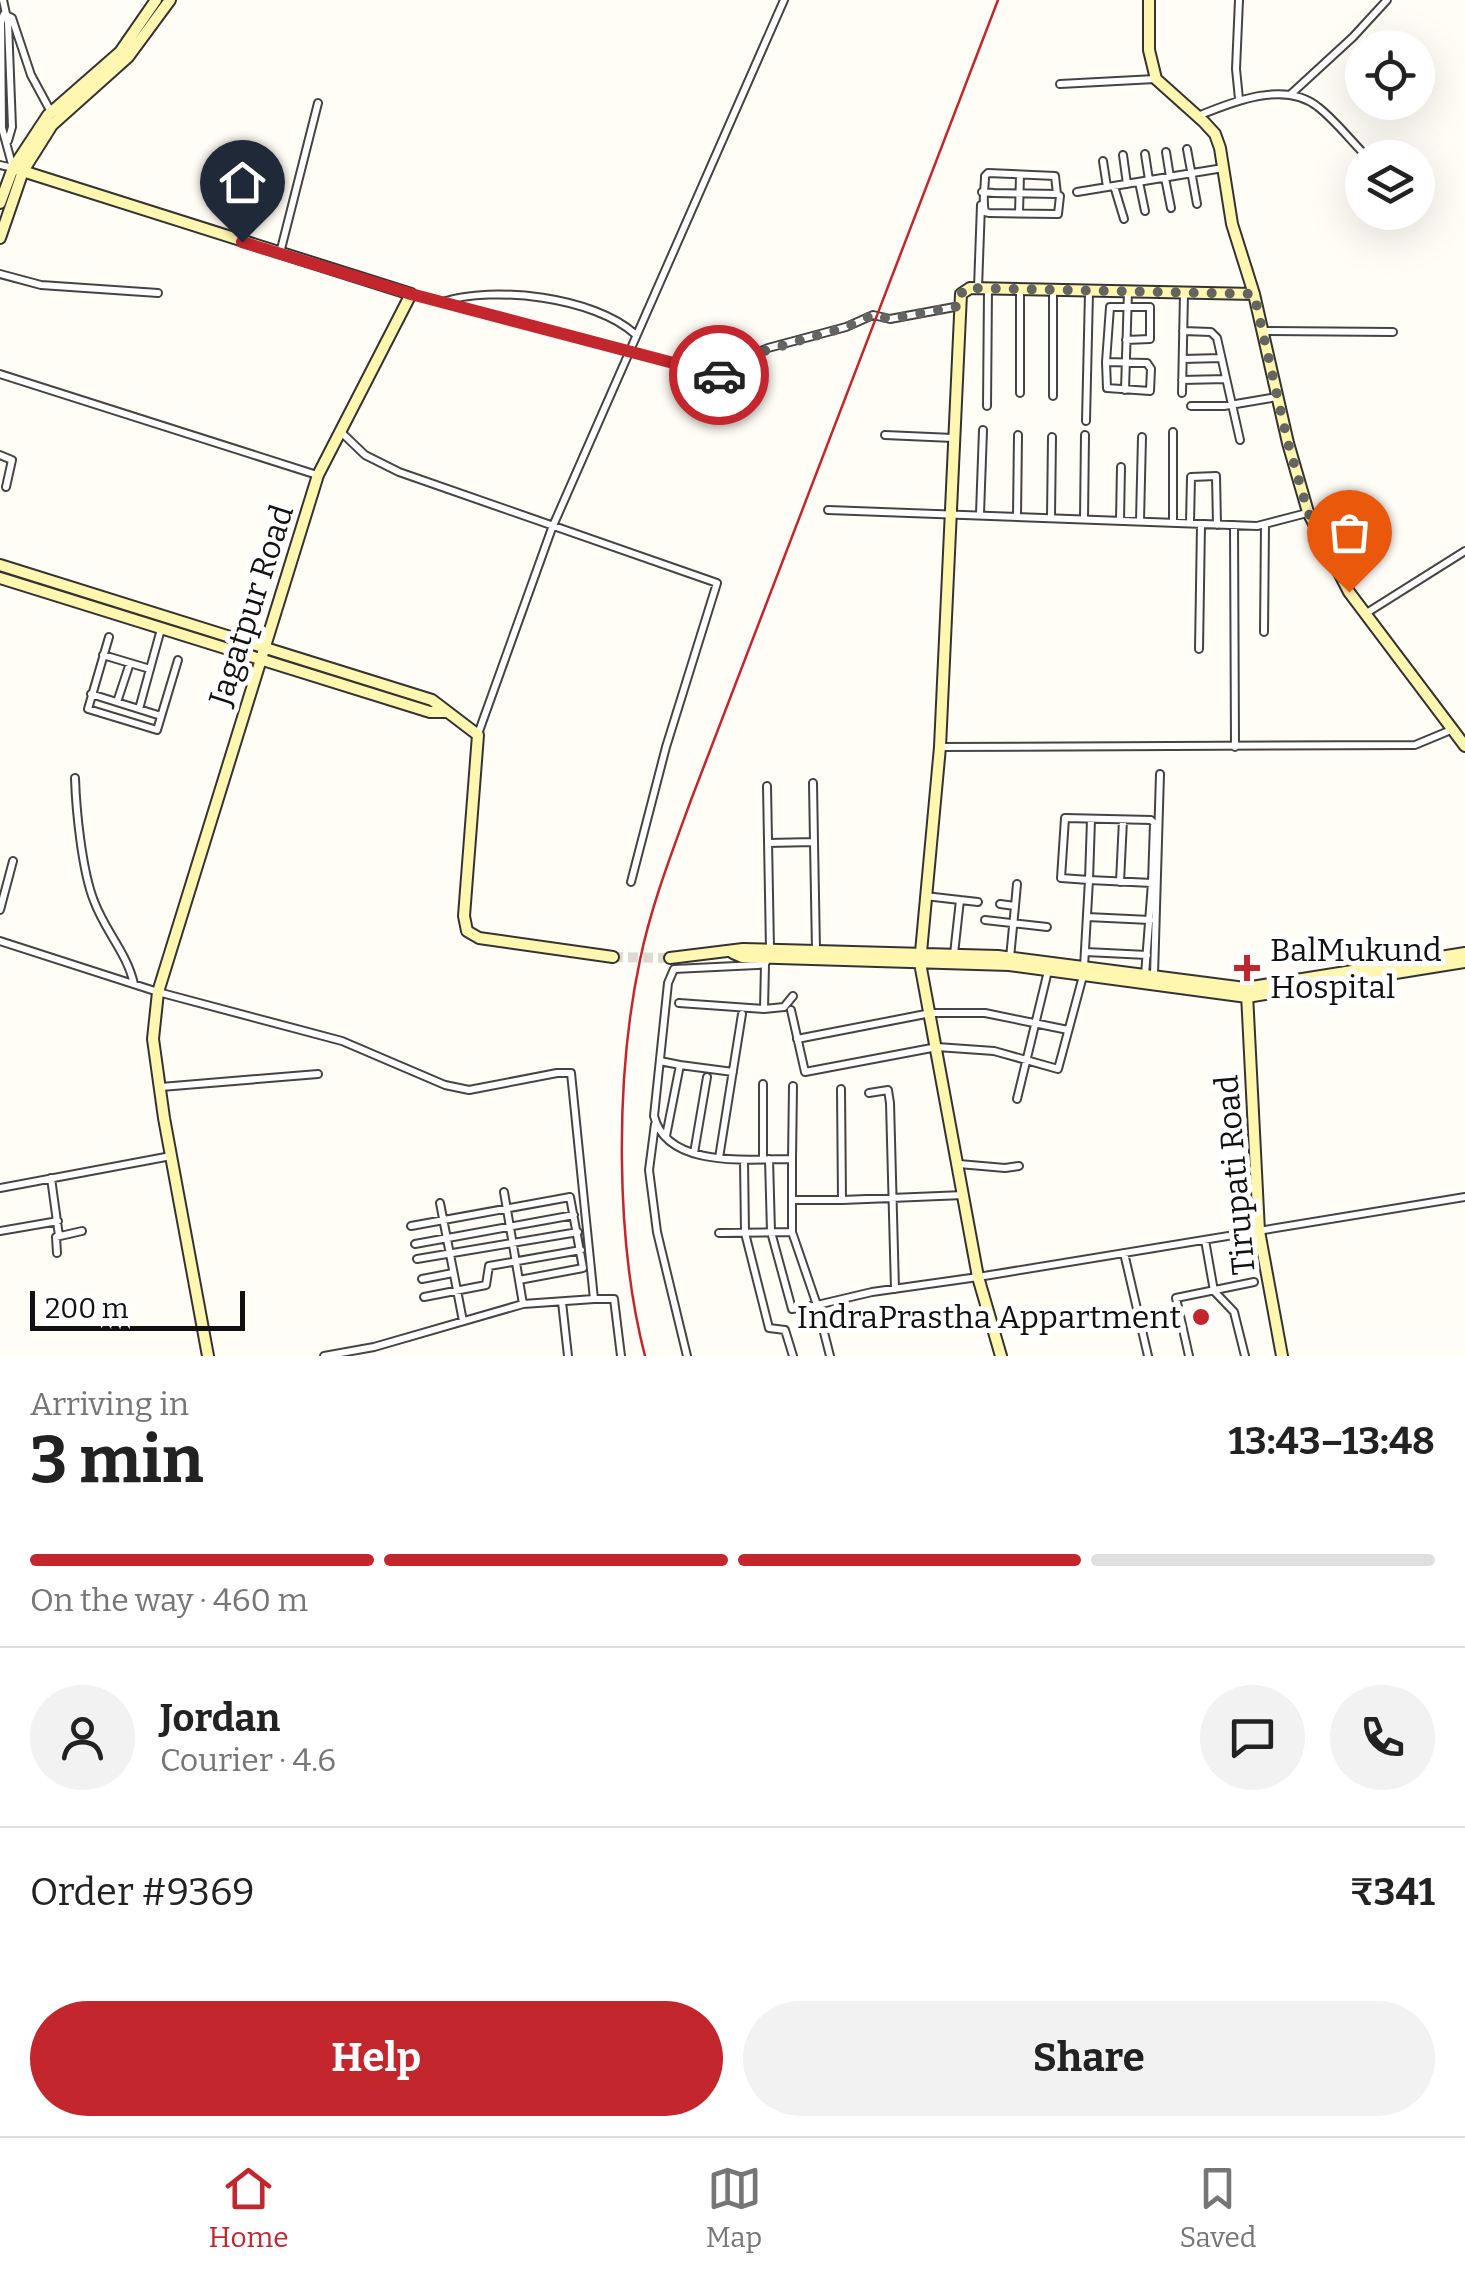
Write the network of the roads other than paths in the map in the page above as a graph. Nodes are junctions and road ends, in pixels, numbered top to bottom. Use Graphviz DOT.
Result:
graph roads {
  1 [pos="3,0"];
  2 [pos="156,0"];
  3 [pos="170,0"];
  4 [pos="784,0"];
  5 [pos="1149,0"];
  6 [pos="1239,0"];
  7 [pos="1387,0"];
  8 [pos="4,14"];
  9 [pos="1156,78"];
  10 [pos="1060,84"];
  11 [pos="1292,94"];
  12 [pos="1239,99"];
  13 [pos="318,103"];
  14 [pos="51,112"];
  15 [pos="1196,116"];
  16 [pos="1351,140"];
  17 [pos="1187,149"];
  18 [pos="1166,152"];
  19 [pos="1123,154"];
  20 [pos="1144,154"];
  21 [pos="1103,161"];
  22 [pos="0,164"];
  23 [pos="1223,168"];
  24 [pos="18,170"];
  25 [pos="982,173"];
  26 [pos="1191,173"];
  27 [pos="1020,176"];
  28 [pos="1168,177"];
  29 [pos="1144,181"];
  30 [pos="1127,184"];
  31 [pos="1111,186"];
  32 [pos="983,192"];
  33 [pos="1077,192"];
  34 [pos="1020,193"];
  35 [pos="1057,194"];
  36 [pos="0,203"];
  37 [pos="1197,204"];
  38 [pos="1170,208"];
  39 [pos="1144,212"];
  40 [pos="1019,213"];
  41 [pos="1124,218"];
  42 [pos="0,238"];
  43 [pos="280,254"];
  44 [pos="0,274"];
  45 [pos="983,289"];
  46 [pos="1020,290"];
  47 [pos="1053,291"];
  48 [pos="1089,292"];
  49 [pos="1128,292"];
  50 [pos="158,293"];
  51 [pos="1184,293"];
  52 [pos="411,294"];
  53 [pos="1254,294"];
  54 [pos="441,302"];
  55 [pos="1128,305"];
  56 [pos="960,306"];
  57 [pos="1183,331"];
  58 [pos="1262,331"];
  59 [pos="1393,332"];
  60 [pos="636,334"];
  61 [pos="1126,340"];
  62 [pos="628,351"];
  63 [pos="1222,358"];
  64 [pos="1183,359"];
  65 [pos="1106,362"];
  66 [pos="1126,362"];
  67 [pos="0,374"];
  68 [pos="1226,379"];
  69 [pos="1182,380"];
  70 [pos="1125,390"];
  71 [pos="1020,393"];
  72 [pos="1182,394"];
  73 [pos="1053,396"];
  74 [pos="1277,397"];
  75 [pos="1232,404"];
  76 [pos="988,406"];
  77 [pos="1192,406"];
  78 [pos="1086,421"];
  79 [pos="982,430"];
  80 [pos="341,432"];
  81 [pos="1173,432"];
  82 [pos="1086,435"];
  83 [pos="885,436"];
  84 [pos="1018,436"];
  85 [pos="1052,436"];
  86 [pos="1142,436"];
  87 [pos="954,438"];
  88 [pos="1240,440"];
  89 [pos="0,455"];
  90 [pos="1122,467"];
  91 [pos="318,475"];
  92 [pos="6,486"];
  93 [pos="828,510"];
  94 [pos="1308,512"];
  95 [pos="952,513"];
  96 [pos="980,514"];
  97 [pos="1017,516"];
  98 [pos="1050,517"];
  99 [pos="1084,519"];
  100 [pos="1120,520"];
  101 [pos="1140,521"];
  102 [pos="1173,523"];
  103 [pos="1190,523"];
  104 [pos="1201,524"];
  105 [pos="1218,524"];
  106 [pos="1265,524"];
  107 [pos="1234,525"];
  108 [pos="552,528"];
  109 [pos="1465,551"];
  110 [pos="0,565"];
  111 [pos="0,578"];
  112 [pos="1364,614"];
  113 [pos="161,630"];
  114 [pos="1264,632"];
  115 [pos="109,637"];
  116 [pos="263,646"];
  117 [pos="1199,649"];
  118 [pos="103,656"];
  119 [pos="178,660"];
  120 [pos="258,660"];
  121 [pos="130,663"];
  122 [pos="150,669"];
  123 [pos="374,682"];
  124 [pos="91,694"];
  125 [pos="370,694"];
  126 [pos="117,702"];
  127 [pos="139,709"];
  128 [pos="446,712"];
  129 [pos="161,716"];
  130 [pos="1450,730"];
  131 [pos="478,735"];
  132 [pos="1465,746"];
  133 [pos="940,747"];
  134 [pos="1235,747"];
  135 [pos="1160,774"];
  136 [pos="75,778"];
  137 [pos="813,783"];
  138 [pos="767,786"];
  139 [pos="1092,819"];
  140 [pos="1123,820"];
  141 [pos="814,842"];
  142 [pos="768,843"];
  143 [pos="13,861"];
  144 [pos="4,875"];
  145 [pos="1089,880"];
  146 [pos="632,882"];
  147 [pos="1120,882"];
  148 [pos="1152,883"];
  149 [pos="1018,884"];
  150 [pos="925,896"];
  151 [pos="960,900"];
  152 [pos="978,902"];
  153 [pos="994,903"];
  154 [pos="1015,906"];
  155 [pos="0,909"];
  156 [pos="1087,917"];
  157 [pos="985,920"];
  158 [pos="1150,920"];
  159 [pos="1014,923"];
  160 [pos="1047,927"];
  161 [pos="0,940"];
  162 [pos="816,950"];
  163 [pos="1086,952"];
  164 [pos="1465,953"];
  165 [pos="954,954"];
  166 [pos="768,956"];
  167 [pos="1147,956"];
  168 [pos="613,957"];
  169 [pos="920,957"];
  170 [pos="670,958"];
  171 [pos="1010,958"];
  172 [pos="1465,962"];
  173 [pos="1048,970"];
  174 [pos="1084,972"];
  175 [pos="1151,979"];
  176 [pos="134,984"];
  177 [pos="158,992"];
  178 [pos="1247,992"];
  179 [pos="793,996"];
  180 [pos="679,1004"];
  181 [pos="764,1009"];
  182 [pos="791,1010"];
  183 [pos="742,1014"];
  184 [pos="931,1014"];
  185 [pos="1035,1022"];
  186 [pos="1068,1030"];
  187 [pos="797,1039"];
  188 [pos="937,1047"];
  189 [pos="1026,1060"];
  190 [pos="660,1061"];
  191 [pos="680,1064"];
  192 [pos="733,1072"];
  193 [pos="318,1074"];
  194 [pos="706,1077"];
  195 [pos="763,1084"];
  196 [pos="793,1086"];
  197 [pos="160,1087"];
  198 [pos="840,1089"];
  199 [pos="868,1094"];
  200 [pos="1016,1099"];
  201 [pos="655,1122"];
  202 [pos="666,1137"];
  203 [pos="694,1152"];
  204 [pos="170,1156"];
  205 [pos="718,1158"];
  206 [pos="792,1158"];
  207 [pos="766,1159"];
  208 [pos="744,1160"];
  209 [pos="959,1164"];
  210 [pos="1019,1166"];
  211 [pos="51,1177"];
  212 [pos="0,1188"];
  213 [pos="504,1192"];
  214 [pos="966,1195"];
  215 [pos="1465,1196"];
  216 [pos="894,1198"];
  217 [pos="792,1200"];
  218 [pos="842,1200"];
  219 [pos="440,1203"];
  220 [pos="507,1209"];
  221 [pos="574,1215"];
  222 [pos="444,1220"];
  223 [pos="58,1221"];
  224 [pos="411,1226"];
  225 [pos="510,1226"];
  226 [pos="0,1231"];
  227 [pos="82,1231"];
  228 [pos="1259,1231"];
  229 [pos="578,1232"];
  230 [pos="772,1232"];
  231 [pos="792,1232"];
  232 [pos="719,1233"];
  233 [pos="745,1233"];
  234 [pos="60,1236"];
  235 [pos="447,1238"];
  236 [pos="1205,1240"];
  237 [pos="512,1243"];
  238 [pos="415,1244"];
  239 [pos="581,1250"];
  240 [pos="57,1253"];
  241 [pos="450,1253"];
  242 [pos="1124,1253"];
  243 [pos="417,1259"];
  244 [pos="516,1262"];
  245 [pos="454,1273"];
  246 [pos="978,1277"];
  247 [pos="422,1279"];
  248 [pos="519,1280"];
  249 [pos="1254,1282"];
  250 [pos="895,1288"];
  251 [pos="457,1290"];
  252 [pos="1214,1291"];
  253 [pos="424,1296"];
  254 [pos="594,1299"];
  255 [pos="562,1302"];
  256 [pos="523,1304"];
  257 [pos="817,1305"];
  258 [pos="463,1321"];
  259 [pos="208,1356"];
  260 [pos="324,1356"];
  261 [pos="568,1356"];
  262 [pos="621,1356"];
  263 [pos="687,1356"];
  264 [pos="793,1356"];
  265 [pos="830,1356"];
  266 [pos="1001,1356"];
  267 [pos="1148,1356"];
  268 [pos="1189,1356"];
  269 [pos="1245,1356"];
  270 [pos="1282,1356"];
  1 -- 8 [label="street"];
  2 -- 14 [label="street"];
  3 -- 24 [label="street"];
  4 -- 60 [label="street"];
  5 -- 9 [label="street"];
  6 -- 12 [label="street"];
  7 -- 11 [label="street"];
  8 -- 14 [label="street"];
  8 -- 24 [label="street"];
  9 -- 10 [label="street"];
  9 -- 15 [label="street"];
  11 -- 12 [label="street"];
  11 -- 16 [label="street"];
  12 -- 15 [label="street"];
  13 -- 43 [label="street"];
  14 -- 24 [label="street"];
  15 -- 23 [label="street"];
  17 -- 26 [label="street"];
  18 -- 28 [label="street"];
  19 -- 30 [label="street"];
  20 -- 29 [label="street"];
  21 -- 31 [label="street"];
  22 -- 24 [label="street"];
  23 -- 26 [label="street"];
  23 -- 53 [label="street"];
  24 -- 36 [label="street"];
  24 -- 42 [label="street"];
  24 -- 43 [label="street"];
  25 -- 32 [label="street"];
  26 -- 28 [label="street"];
  26 -- 37 [label="street"];
  27 -- 32 [label="street"];
  27 -- 34 [label="street"];
  27 -- 35 [label="street"];
  28 -- 29 [label="street"];
  28 -- 38 [label="street"];
  29 -- 30 [label="street"];
  29 -- 39 [label="street"];
  30 -- 31 [label="street"];
  31 -- 33 [label="street"];
  31 -- 41 [label="street"];
  32 -- 34 [label="street"];
  32 -- 40 [label="street"];
  32 -- 45 [label="street"];
  34 -- 35 [label="street"];
  34 -- 40 [label="street"];
  35 -- 40 [label="street"];
  43 -- 52 [label="street"];
  44 -- 50 [label="street"];
  45 -- 46 [label="street"];
  45 -- 56 [label="street"];
  45 -- 76 [label="street"];
  46 -- 47 [label="street"];
  46 -- 71 [label="street"];
  47 -- 48 [label="street"];
  47 -- 73 [label="street"];
  48 -- 49 [label="street"];
  48 -- 78 [label="street"];
  49 -- 51 [label="street"];
  49 -- 55 [label="street"];
  51 -- 53 [label="street"];
  51 -- 57 [label="street"];
  52 -- 54 [label="street"];
  52 -- 80 [label="street, Jagatpur Road"];
  53 -- 58 [label="street"];
  54 -- 60 [label="street"];
  54 -- 62 [label="street"];
  55 -- 61 [label="street"];
  55 -- 61 [label="street"];
  55 -- 65 [label="street"];
  56 -- 62 [label="street"];
  56 -- 87 [label="street"];
  57 -- 63 [label="street"];
  57 -- 64 [label="street"];
  58 -- 59 [label="street"];
  58 -- 74 [label="street"];
  60 -- 62 [label="street"];
  61 -- 66 [label="street"];
  62 -- 108 [label="street"];
  63 -- 64 [label="street"];
  63 -- 68 [label="street"];
  64 -- 69 [label="street"];
  65 -- 66 [label="street"];
  65 -- 70 [label="street"];
  66 -- 70 [label="street"];
  66 -- 70 [label="street"];
  67 -- 91 [label="street"];
  68 -- 69 [label="street"];
  68 -- 75 [label="street"];
  69 -- 72 [label="street"];
  74 -- 75 [label="street"];
  74 -- 94 [label="street"];
  75 -- 77 [label="street"];
  75 -- 88 [label="street"];
  79 -- 96 [label="street"];
  80 -- 91 [label="street, Jagatpur Road"];
  80 -- 108 [label="street"];
  81 -- 102 [label="street"];
  82 -- 99 [label="street"];
  83 -- 87 [label="street"];
  84 -- 97 [label="street"];
  85 -- 98 [label="street"];
  86 -- 101 [label="street"];
  87 -- 95 [label="street"];
  89 -- 92 [label="street"];
  90 -- 100 [label="street"];
  91 -- 116 [label="street, Jagatpur Road"];
  93 -- 95 [label="street"];
  94 -- 106 [label="street"];
  94 -- 112 [label="street"];
  95 -- 96 [label="street"];
  95 -- 133 [label="street"];
  96 -- 97 [label="street"];
  97 -- 98 [label="street"];
  98 -- 99 [label="street"];
  99 -- 100 [label="street"];
  100 -- 101 [label="street"];
  101 -- 102 [label="street"];
  102 -- 103 [label="street"];
  103 -- 104 [label="street"];
  103 -- 105 [label="street"];
  104 -- 105 [label="street"];
  104 -- 117 [label="street"];
  105 -- 107 [label="street"];
  106 -- 107 [label="street"];
  106 -- 114 [label="street"];
  107 -- 134 [label="street"];
  108 -- 131 [label="street"];
  108 -- 146 [label="street"];
  109 -- 112 [label="street"];
  110 -- 116 [label="street"];
  111 -- 113 [label="street"];
  112 -- 130 [label="street"];
  113 -- 120 [label="street"];
  113 -- 122 [label="street"];
  115 -- 118 [label="street"];
  116 -- 120 [label="street, Jagatpur Road"];
  116 -- 123 [label="street"];
  118 -- 121 [label="street"];
  118 -- 124 [label="street"];
  119 -- 129 [label="street"];
  120 -- 125 [label="street"];
  120 -- 177 [label="street, Jagatpur Road"];
  121 -- 122 [label="street"];
  121 -- 126 [label="street"];
  122 -- 127 [label="street"];
  123 -- 125 [label="street"];
  123 -- 128 [label="street"];
  124 -- 126 [label="street"];
  124 -- 129 [label="street"];
  125 -- 128 [label="street"];
  126 -- 127 [label="street"];
  127 -- 129 [label="street"];
  128 -- 131 [label="street"];
  130 -- 132 [label="street"];
  130 -- 134 [label="street"];
  131 -- 168 [label="street"];
  133 -- 134 [label="street"];
  133 -- 150 [label="street"];
  135 -- 175 [label="street"];
  136 -- 176 [label="street"];
  137 -- 141 [label="street"];
  138 -- 142 [label="street"];
  139 -- 140 [label="street"];
  139 -- 145 [label="street"];
  139 -- 145 [label="street"];
  140 -- 147 [label="street"];
  140 -- 148 [label="street"];
  141 -- 142 [label="street"];
  141 -- 162 [label="street"];
  142 -- 166 [label="street"];
  143 -- 144 [label="street"];
  144 -- 155 [label="street"];
  145 -- 147 [label="street"];
  145 -- 156 [label="street"];
  147 -- 148 [label="street"];
  148 -- 158 [label="street"];
  149 -- 154 [label="street"];
  150 -- 151 [label="street"];
  150 -- 169 [label="street"];
  151 -- 152 [label="street"];
  151 -- 165 [label="street"];
  153 -- 154 [label="street"];
  154 -- 159 [label="street"];
  156 -- 158 [label="street"];
  156 -- 163 [label="street"];
  157 -- 159 [label="street"];
  158 -- 167 [label="street"];
  159 -- 160 [label="street"];
  159 -- 171 [label="street"];
  161 -- 176 [label="street"];
  162 -- 166 [label="street"];
  162 -- 169 [label="street"];
  163 -- 167 [label="street"];
  163 -- 174 [label="street"];
  164 -- 178 [label="street"];
  165 -- 169 [label="street"];
  165 -- 171 [label="street"];
  166 -- 169 [label="street"];
  166 -- 170 [label="street"];
  166 -- 181 [label="street"];
  166 -- 190 [label="street"];
  167 -- 175 [label="street"];
  169 -- 173 [label="street"];
  169 -- 184 [label="street"];
  171 -- 174 [label="street"];
  172 -- 178 [label="street"];
  173 -- 174 [label="street"];
  173 -- 185 [label="street"];
  174 -- 175 [label="street"];
  174 -- 186 [label="street"];
  175 -- 178 [label="street"];
  176 -- 177 [label="street"];
  177 -- 197 [label="street, Jagatpur Road"];
  177 -- 254 [label="street"];
  178 -- 228 [label="street, Tirupati Road"];
  179 -- 181 [label="street"];
  180 -- 181 [label="street"];
  182 -- 187 [label="street"];
  183 -- 192 [label="street"];
  184 -- 185 [label="street"];
  184 -- 187 [label="street"];
  184 -- 188 [label="street"];
  185 -- 186 [label="street"];
  185 -- 189 [label="street"];
  186 -- 189 [label="street"];
  187 -- 188 [label="street"];
  188 -- 189 [label="street"];
  188 -- 209 [label="street"];
  189 -- 200 [label="street"];
  190 -- 191 [label="street"];
  190 -- 201 [label="street"];
  191 -- 192 [label="street"];
  191 -- 202 [label="street"];
  192 -- 205 [label="street"];
  193 -- 197 [label="street"];
  194 -- 203 [label="street"];
  195 -- 207 [label="street"];
  196 -- 206 [label="street"];
  197 -- 204 [label="street, Jagatpur Road"];
  198 -- 218 [label="street"];
  199 -- 216 [label="street"];
  201 -- 202 [label="street"];
  201 -- 263 [label="street"];
  202 -- 203 [label="street"];
  203 -- 205 [label="street"];
  204 -- 211 [label="street"];
  204 -- 259 [label="street, Jagatpur Road"];
  205 -- 208 [label="street"];
  206 -- 207 [label="street"];
  206 -- 217 [label="street"];
  207 -- 208 [label="street"];
  207 -- 230 [label="street"];
  208 -- 233 [label="street"];
  209 -- 210 [label="street"];
  209 -- 214 [label="street"];
  211 -- 212 [label="street"];
  211 -- 223 [label="street"];
  213 -- 220 [label="street"];
  214 -- 216 [label="street"];
  214 -- 246 [label="street"];
  215 -- 228 [label="street"];
  216 -- 218 [label="street"];
  216 -- 250 [label="street"];
  217 -- 218 [label="street"];
  217 -- 231 [label="street"];
  219 -- 222 [label="street"];
  220 -- 221 [label="street"];
  220 -- 222 [label="street"];
  220 -- 225 [label="street"];
  221 -- 225 [label="street"];
  221 -- 229 [label="street"];
  222 -- 224 [label="street"];
  222 -- 235 [label="street"];
  223 -- 226 [label="street"];
  223 -- 234 [label="street"];
  225 -- 235 [label="street"];
  225 -- 237 [label="street"];
  227 -- 234 [label="street"];
  228 -- 236 [label="street"];
  228 -- 270 [label="street, Tirupati Road"];
  229 -- 237 [label="street"];
  229 -- 239 [label="street"];
  230 -- 231 [label="street"];
  230 -- 233 [label="street"];
  230 -- 257 [label="street"];
  231 -- 257 [label="street"];
  232 -- 233 [label="street"];
  233 -- 264 [label="street"];
  234 -- 240 [label="street"];
  235 -- 238 [label="street"];
  235 -- 241 [label="street"];
  236 -- 242 [label="street"];
  236 -- 252 [label="street"];
  237 -- 241 [label="street"];
  237 -- 244 [label="street"];
  239 -- 244 [label="street"];
  239 -- 248 [label="street"];
  241 -- 243 [label="street"];
  241 -- 245 [label="street"];
  242 -- 246 [label="street"];
  242 -- 267 [label="street"];
  244 -- 248 [label="street"];
  244 -- 251 [label="street"];
  245 -- 247 [label="street"];
  245 -- 251 [label="street"];
  246 -- 250 [label="street"];
  246 -- 266 [label="street"];
  248 -- 256 [label="street"];
  249 -- 252 [label="street"];
  250 -- 257 [label="street"];
  251 -- 253 [label="street"];
  251 -- 258 [label="street"];
  252 -- 268 [label="street"];
  252 -- 269 [label="street"];
  254 -- 255 [label="street"];
  254 -- 262 [label="street"];
  255 -- 256 [label="street"];
  255 -- 261 [label="street"];
  256 -- 258 [label="street"];
  257 -- 265 [label="street"];
  258 -- 260 [label="street"];
}
